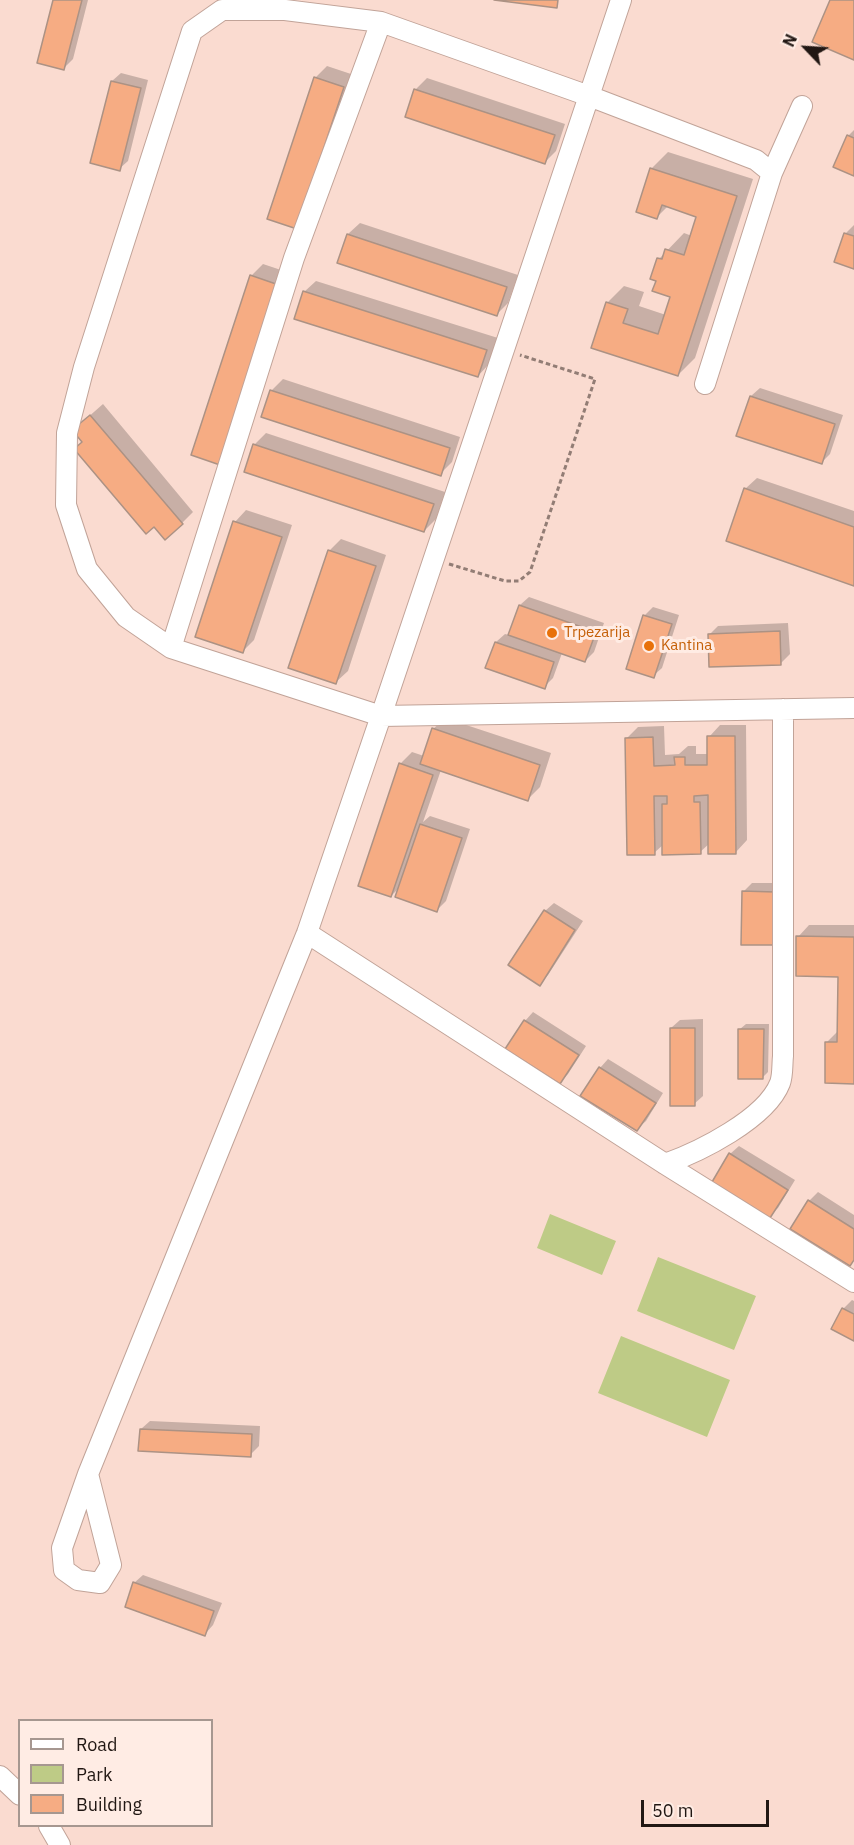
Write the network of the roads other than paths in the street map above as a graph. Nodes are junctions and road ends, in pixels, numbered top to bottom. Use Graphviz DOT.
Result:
graph roads {
  1 [pos="621,0"];
  2 [pos="381,22"];
  3 [pos="589,96"];
  4 [pos="802,106"];
  5 [pos="772,173"];
  6 [pos="705,384"];
  7 [pos="171,648"];
  8 [pos="854,708"];
  9 [pos="783,709"];
  10 [pos="381,716"];
  11 [pos="307,933"];
  12 [pos="665,1164"];
  13 [pos="854,1282"];
  14 [pos="88,1474"];
  15 [pos="0,1776"];
  16 [pos="18,1793"];
  17 [pos="50,1827"];
  18 [pos="60,1845"];
  1 -- 3 [label="street"];
  2 -- 3 [label="street"];
  2 -- 7 [label="street"];
  2 -- 7 [label="street"];
  3 -- 5 [label="street"];
  3 -- 10 [label="street"];
  4 -- 5 [label="street"];
  5 -- 6 [label="street"];
  7 -- 10 [label="street"];
  8 -- 9 [label="street"];
  9 -- 10 [label="street"];
  9 -- 12 [label="street"];
  10 -- 11 [label="street"];
  11 -- 12 [label="street"];
  11 -- 14 [label="street"];
  12 -- 13 [label="street"];
  14 -- 14 [label="street"];
  15 -- 16 [label="street"];
  17 -- 18 [label="street"];
}
